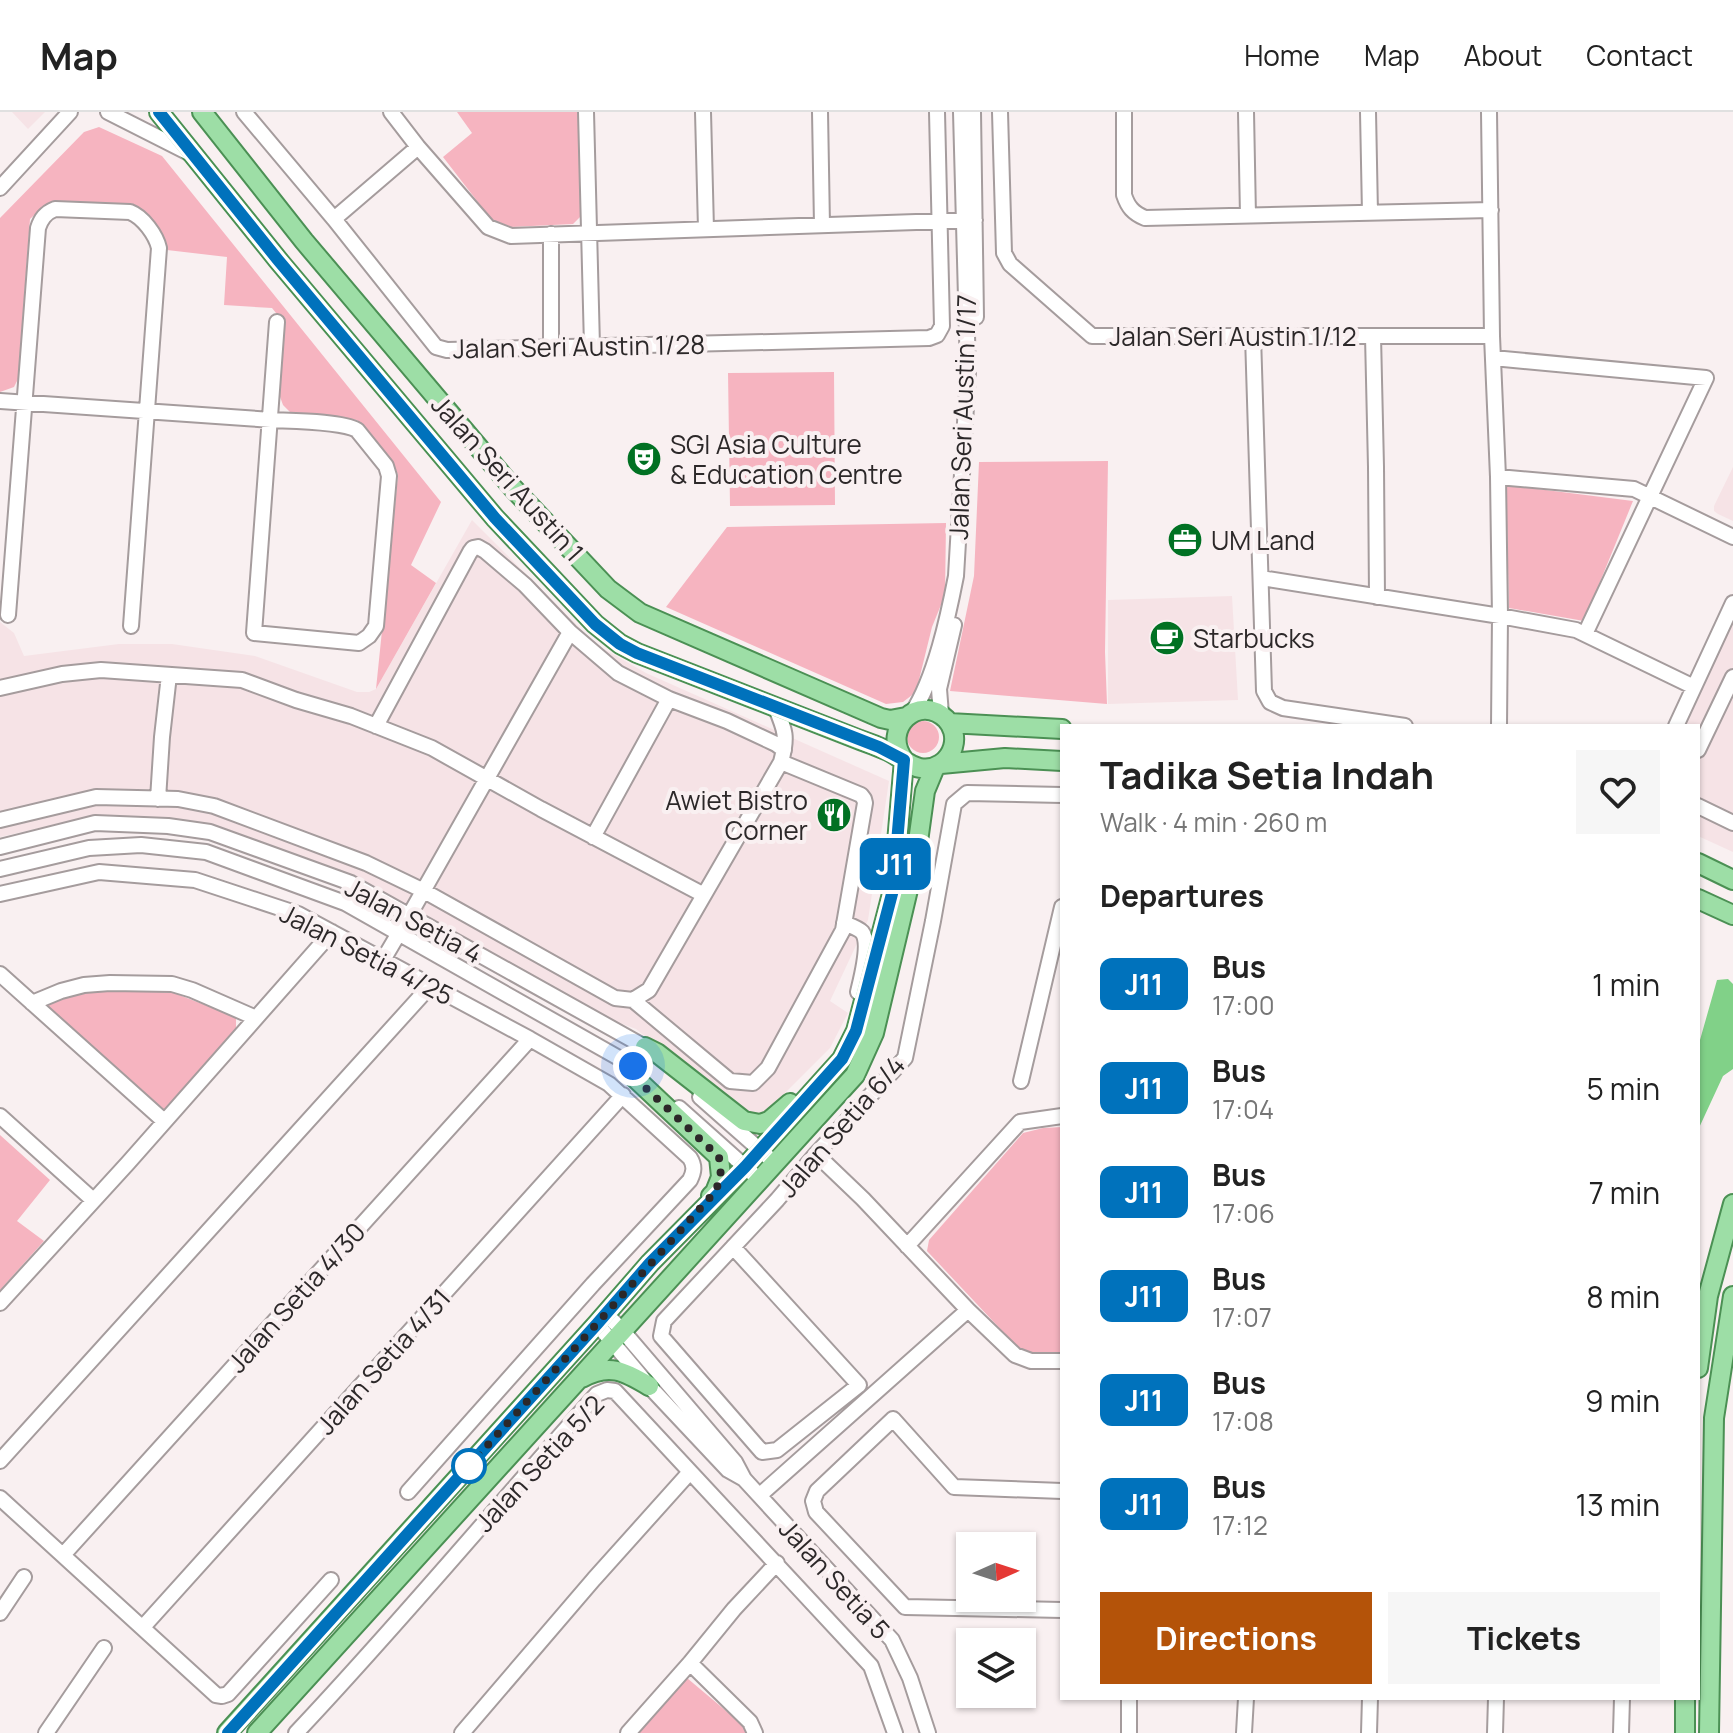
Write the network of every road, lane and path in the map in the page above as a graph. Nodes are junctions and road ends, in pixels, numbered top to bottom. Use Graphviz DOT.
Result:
graph roads {
  1 [pos="70,112"];
  2 [pos="108,112"];
  3 [pos="159,112"];
  4 [pos="202,112"];
  5 [pos="244,112"];
  6 [pos="391,112"];
  7 [pos="586,112"];
  8 [pos="703,112"];
  9 [pos="820,112"];
  10 [pos="937,112"];
  11 [pos="961,112"];
  12 [pos="973,112"];
  13 [pos="1000,112"];
  14 [pos="1124,112"];
  15 [pos="1246,112"];
  16 [pos="1368,112"];
  17 [pos="1489,112"];
  18 [pos="418,147"];
  19 [pos="193,155"];
  20 [pos="0,188"];
  21 [pos="1491,210"];
  22 [pos="1370,213"];
  23 [pos="1248,216"];
  24 [pos="334,219"];
  25 [pos="969,220"];
  26 [pos="940,221"];
  27 [pos="822,225"];
  28 [pos="706,229"];
  29 [pos="590,233"];
  30 [pos="551,234"];
  31 [pos="277,322"];
  32 [pos="1253,336"];
  33 [pos="1373,336"];
  34 [pos="1492,336"];
  35 [pos="551,346"];
  36 [pos="592,346"];
  37 [pos="1493,358"];
  38 [pos="0,401"];
  39 [pos="23,402"];
  40 [pos="147,411"];
  41 [pos="270,420"];
  42 [pos="1498,477"];
  43 [pos="1649,497"];
  44 [pos="1733,537"];
  45 [pos="1261,578"];
  46 [pos="1377,597"];
  47 [pos="1733,603"];
  48 [pos="8,615"];
  49 [pos="1500,616"];
  50 [pos="131,626"];
  51 [pos="570,632"];
  52 [pos="1585,634"];
  53 [pos="169,675"];
  54 [pos="1733,677"];
  55 [pos="1694,687"];
  56 [pos="0,688"];
  57 [pos="669,699"];
  58 [pos="775,706"];
  59 [pos="909,715"];
  60 [pos="945,719"];
  61 [pos="1391,724"];
  62 [pos="1499,724"];
  63 [pos="1677,724"];
  64 [pos="376,726"];
  65 [pos="1060,729"];
  66 [pos="1700,746"];
  67 [pos="784,750"];
  68 [pos="904,760"];
  69 [pos="1060,761"];
  70 [pos="938,766"];
  71 [pos="487,779"];
  72 [pos="1060,795"];
  73 [pos="158,799"];
  74 [pos="1700,807"];
  75 [pos="0,820"];
  76 [pos="1733,823"];
  77 [pos="593,837"];
  78 [pos="0,847"];
  79 [pos="1700,864"];
  80 [pos="0,869"];
  81 [pos="1733,880"];
  82 [pos="424,891"];
  83 [pos="0,894"];
  84 [pos="704,895"];
  85 [pos="1700,900"];
  86 [pos="1060,915"];
  87 [pos="1733,915"];
  88 [pos="409,916"];
  89 [pos="844,923"];
  90 [pos="332,932"];
  91 [pos="399,934"];
  92 [pos="383,960"];
  93 [pos="0,974"];
  94 [pos="431,985"];
  95 [pos="633,1000"];
  96 [pos="32,1003"];
  97 [pos="860,1016"];
  98 [pos="256,1018"];
  99 [pos="530,1039"];
  100 [pos="645,1047"];
  101 [pos="842,1059"];
  102 [pos="633,1066"];
  103 [pos="1021,1081"];
  104 [pos="623,1095"];
  105 [pos="0,1116"];
  106 [pos="1060,1116"];
  107 [pos="164,1121"];
  108 [pos="816,1154"];
  109 [pos="767,1157"];
  110 [pos="752,1173"];
  111 [pos="93,1200"];
  112 [pos="1733,1204"];
  113 [pos="907,1246"];
  114 [pos="733,1247"];
  115 [pos="650,1263"];
  116 [pos="1733,1296"];
  117 [pos="0,1303"];
  118 [pos="968,1310"];
  119 [pos="602,1319"];
  120 [pos="618,1336"];
  121 [pos="1700,1354"];
  122 [pos="1060,1361"];
  123 [pos="577,1381"];
  124 [pos="649,1386"];
  125 [pos="0,1461"];
  126 [pos="690,1472"];
  127 [pos="744,1479"];
  128 [pos="1060,1491"];
  129 [pos="408,1492"];
  130 [pos="760,1495"];
  131 [pos="0,1498"];
  132 [pos="63,1555"];
  133 [pos="777,1563"];
  134 [pos="24,1577"];
  135 [pos="331,1580"];
  136 [pos="1060,1610"];
  137 [pos="0,1613"];
  138 [pos="143,1627"];
  139 [pos="104,1648"];
  140 [pos="690,1663"];
  141 [pos="1129,1700"];
  142 [pos="1246,1700"];
  143 [pos="1370,1700"];
  144 [pos="1496,1700"];
  145 [pos="1622,1700"];
  146 [pos="1685,1700"];
  147 [pos="46,1733"];
  148 [pos="227,1733"];
  149 [pos="257,1733"];
  150 [pos="296,1733"];
  151 [pos="462,1733"];
  152 [pos="628,1733"];
  153 [pos="755,1733"];
  154 [pos="895,1733"];
  155 [pos="928,1733"];
  156 [pos="1129,1733"];
  157 [pos="1244,1733"];
  158 [pos="1369,1733"];
  159 [pos="1495,1733"];
  160 [pos="1621,1733"];
  161 [pos="1685,1733"];
  162 [pos="1709,1733"];
  1 -- 20 [label="street"];
  2 -- 19 [label="street"];
  3 -- 19 [label="main road, Jalan Seri Austin 1"];
  4 -- 59 [label="main road, Jalan Seri Austin 1"];
  5 -- 24 [label="street, Jalan Seri Austin 1/28"];
  6 -- 18 [label="street"];
  7 -- 29 [label="street"];
  8 -- 28 [label="street"];
  9 -- 27 [label="street"];
  10 -- 26 [label="street"];
  11 -- 25 [label="street, Jalan Seri Austin 1/17"];
  12 -- 25 [label="street, Jalan Seri Austin 1/17"];
  13 -- 32 [label="street, Jalan Seri Austin 1/12"];
  14 -- 23 [label="street"];
  15 -- 23 [label="street"];
  16 -- 22 [label="street"];
  17 -- 21 [label="street"];
  18 -- 24 [label="street"];
  18 -- 30 [label="street"];
  19 -- 58 [label="main road, Jalan Seri Austin 1"];
  21 -- 22 [label="street"];
  21 -- 34 [label="street"];
  22 -- 23 [label="street"];
  24 -- 35 [label="street, Jalan Seri Austin 1/28"];
  25 -- 26 [label="street"];
  25 -- 59 [label="street, Jalan Seri Austin 1/17"];
  25 -- 60 [label="street, Jalan Seri Austin 1/17"];
  26 -- 27 [label="street"];
  26 -- 36 [label="street, Jalan Seri Austin 1/28"];
  27 -- 28 [label="street"];
  28 -- 29 [label="street"];
  29 -- 30 [label="street"];
  29 -- 36 [label="street"];
  30 -- 35 [label="street"];
  31 -- 41 [label="street"];
  32 -- 33 [label="street, Jalan Seri Austin 1/12"];
  32 -- 45 [label="street"];
  33 -- 34 [label="street, Jalan Seri Austin 1/12"];
  33 -- 46 [label="street"];
  34 -- 37 [label="street"];
  35 -- 36 [label="street, Jalan Seri Austin 1/28"];
  37 -- 42 [label="street"];
  37 -- 43 [label="street"];
  38 -- 39 [label="street"];
  39 -- 40 [label="street"];
  39 -- 40 [label="street"];
  39 -- 48 [label="street"];
  40 -- 41 [label="street"];
  40 -- 50 [label="street"];
  41 -- 41 [label="street"];
  42 -- 43 [label="street"];
  42 -- 49 [label="street"];
  43 -- 44 [label="street"];
  43 -- 52 [label="street"];
  45 -- 46 [label="street"];
  45 -- 61 [label="street"];
  46 -- 49 [label="street"];
  47 -- 55 [label="street"];
  49 -- 52 [label="street"];
  49 -- 62 [label="street"];
  51 -- 57 [label="street"];
  51 -- 64 [label="street"];
  51 -- 71 [label="street"];
  52 -- 55 [label="street"];
  53 -- 56 [label="street"];
  53 -- 64 [label="street"];
  53 -- 73 [label="street"];
  54 -- 66 [label="street"];
  55 -- 63 [label="street"];
  57 -- 67 [label="street"];
  57 -- 77 [label="street"];
  58 -- 67 [label="street"];
  58 -- 68 [label="main road, Jalan Seri Austin 1"];
  59 -- 60 [label="main road"];
  59 -- 68 [label="main road"];
  60 -- 65 [label="main road"];
  60 -- 70 [label="main road"];
  64 -- 71 [label="street"];
  67 -- 84 [label="street"];
  67 -- 89 [label="street"];
  68 -- 70 [label="main road"];
  68 -- 97 [label="main road"];
  69 -- 70 [label="main road"];
  70 -- 109 [label="main road"];
  71 -- 77 [label="street"];
  71 -- 82 [label="street"];
  72 -- 108 [label="street, Jalan Setia 6/4"];
  73 -- 75 [label="street"];
  73 -- 82 [label="street"];
  74 -- 76 [label="street"];
  77 -- 84 [label="street"];
  78 -- 88 [label="street, Jalan Setia 4"];
  79 -- 81 [label="main road"];
  80 -- 91 [label="street, Jalan Setia 4"];
  82 -- 88 [label="street"];
  82 -- 95 [label="street"];
  83 -- 90 [label="street, Jalan Setia 4/25"];
  84 -- 95 [label="street"];
  85 -- 87 [label="main road"];
  86 -- 103 [label="street"];
  88 -- 91 [label="street"];
  88 -- 100 [label="street, Jalan Setia 4"];
  89 -- 95 [label="street"];
  89 -- 97 [label="street"];
  90 -- 92 [label="street, Jalan Setia 4/25"];
  90 -- 98 [label="street"];
  91 -- 92 [label="street"];
  91 -- 102 [label="street, Jalan Setia 4"];
  92 -- 94 [label="street, Jalan Setia 4/25"];
  93 -- 96 [label="street"];
  94 -- 99 [label="street, Jalan Setia 4/25"];
  94 -- 125 [label="street"];
  96 -- 98 [label="street"];
  96 -- 107 [label="street"];
  97 -- 101 [label="main road"];
  98 -- 107 [label="street"];
  99 -- 104 [label="street, Jalan Setia 4/25"];
  99 -- 132 [label="street, Jalan Setia 4/30"];
  100 -- 101 [label="main road"];
  100 -- 109 [label="street, Jalan Setia 4"];
  101 -- 109 [label="main road"];
  102 -- 110 [label="street, Jalan Setia 4"];
  102 -- 115 [label="main road"];
  104 -- 129 [label="street, Jalan Setia 4/25"];
  104 -- 138 [label="street, Jalan Setia 4/31"];
  105 -- 111 [label="street"];
  106 -- 113 [label="street"];
  107 -- 111 [label="street"];
  108 -- 113 [label="street"];
  108 -- 114 [label="street, Jalan Setia 6/4"];
  109 -- 110 [label="main road"];
  110 -- 115 [label="main road"];
  110 -- 120 [label="main road"];
  111 -- 117 [label="street"];
  112 -- 121 [label="main road"];
  113 -- 118 [label="street"];
  114 -- 114 [label="street, Jalan Setia 6/4"];
  115 -- 119 [label="main road"];
  116 -- 162 [label="main road"];
  118 -- 122 [label="street"];
  118 -- 130 [label="street"];
  119 -- 120 [label="street, Jalan Setia 5"];
  119 -- 148 [label="main road"];
  120 -- 123 [label="main road"];
  120 -- 124 [label="street, Jalan Setia 5"];
  120 -- 127 [label="street, Jalan Setia 5"];
  123 -- 124 [label="main road"];
  123 -- 149 [label="main road"];
  124 -- 127 [label="street, Jalan Setia 5"];
  126 -- 133 [label="street, Jalan Setia 5/2"];
  126 -- 150 [label="street, Jalan Setia 5/2"];
  126 -- 151 [label="street"];
  127 -- 130 [label="street, Jalan Setia 5"];
  128 -- 136 [label="street"];
  130 -- 155 [label="street, Jalan Setia 5"];
  131 -- 132 [label="street"];
  132 -- 138 [label="street"];
  133 -- 140 [label="street"];
  133 -- 154 [label="street, Jalan Setia 5/2"];
  134 -- 137 [label="street"];
  135 -- 138 [label="street"];
  139 -- 147 [label="street"];
  140 -- 152 [label="street"];
  140 -- 153 [label="street"];
  141 -- 156 [label="street"];
  142 -- 157 [label="street"];
  143 -- 158 [label="street"];
  144 -- 159 [label="street"];
  145 -- 160 [label="street"];
  146 -- 161 [label="main road"];
}
